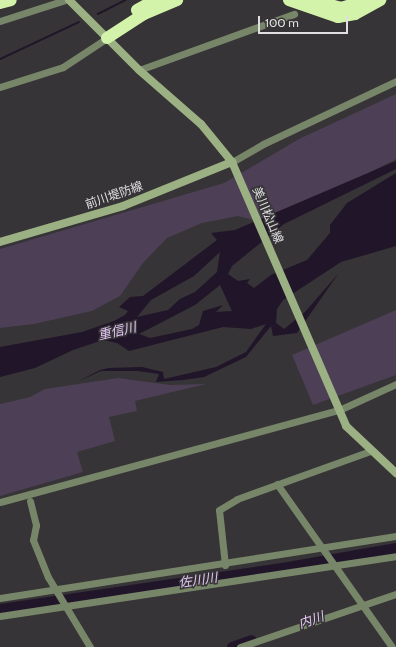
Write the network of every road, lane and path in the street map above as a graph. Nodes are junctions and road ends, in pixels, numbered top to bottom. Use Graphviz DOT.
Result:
graph roads {
  1 [pos="11,0"];
  2 [pos="65,0"];
  3 [pos="69,0"];
  4 [pos="155,0"];
  5 [pos="177,0"];
  6 [pos="288,0"];
  7 [pos="310,0"];
  8 [pos="367,0"];
  9 [pos="380,0"];
  10 [pos="0,3"];
  11 [pos="294,14"];
  12 [pos="0,21"];
  13 [pos="107,38"];
  14 [pos="139,70"];
  15 [pos="396,81"];
  16 [pos="0,88"];
  17 [pos="232,162"];
  18 [pos="0,242"];
  19 [pos="396,384"];
  20 [pos="338,407"];
  21 [pos="370,451"];
  22 [pos="396,473"];
  23 [pos="278,484"];
  24 [pos="30,501"];
  25 [pos="0,502"];
  26 [pos="396,536"];
  27 [pos="325,551"];
  28 [pos="396,556"];
  29 [pos="225,565"];
  30 [pos="335,566"];
  31 [pos="56,590"];
  32 [pos="396,594"];
  33 [pos="0,598"];
  34 [pos="363,606"];
  35 [pos="64,607"];
  36 [pos="0,616"];
  37 [pos="90,647"];
  38 [pos="240,647"];
  39 [pos="392,647"];
  1 -- 10 [label="highway"];
  2 -- 12 [label="street"];
  3 -- 13 [label="main road, 美川松山線"];
  4 -- 13 [label="highway"];
  5 -- 13 [label="highway"];
  6 -- 9 [label="highway"];
  7 -- 8 [label="highway"];
  11 -- 14 [label="street"];
  13 -- 14 [label="main road, 美川松山線"];
  13 -- 16 [label="street"];
  14 -- 17 [label="main road, 美川松山線"];
  15 -- 17 [label="street"];
  17 -- 18 [label="main road, 前川堤防線"];
  17 -- 20 [label="main road, 美川松山線"];
  19 -- 20 [label="street"];
  20 -- 21 [label="main road, 美川松山線"];
  20 -- 25 [label="street"];
  21 -- 22 [label="main road, 美川松山線"];
  21 -- 23 [label="street"];
  23 -- 27 [label="street"];
  23 -- 29 [label="street"];
  24 -- 31 [label="street"];
  26 -- 27 [label="street"];
  27 -- 29 [label="street"];
  27 -- 30 [label="street"];
  28 -- 30 [label="street"];
  29 -- 31 [label="street"];
  30 -- 34 [label="street"];
  30 -- 35 [label="street"];
  31 -- 33 [label="street"];
  31 -- 35 [label="street"];
  32 -- 34 [label="street"];
  34 -- 38 [label="street"];
  34 -- 39 [label="street"];
  35 -- 36 [label="street"];
  35 -- 37 [label="street"];
}
